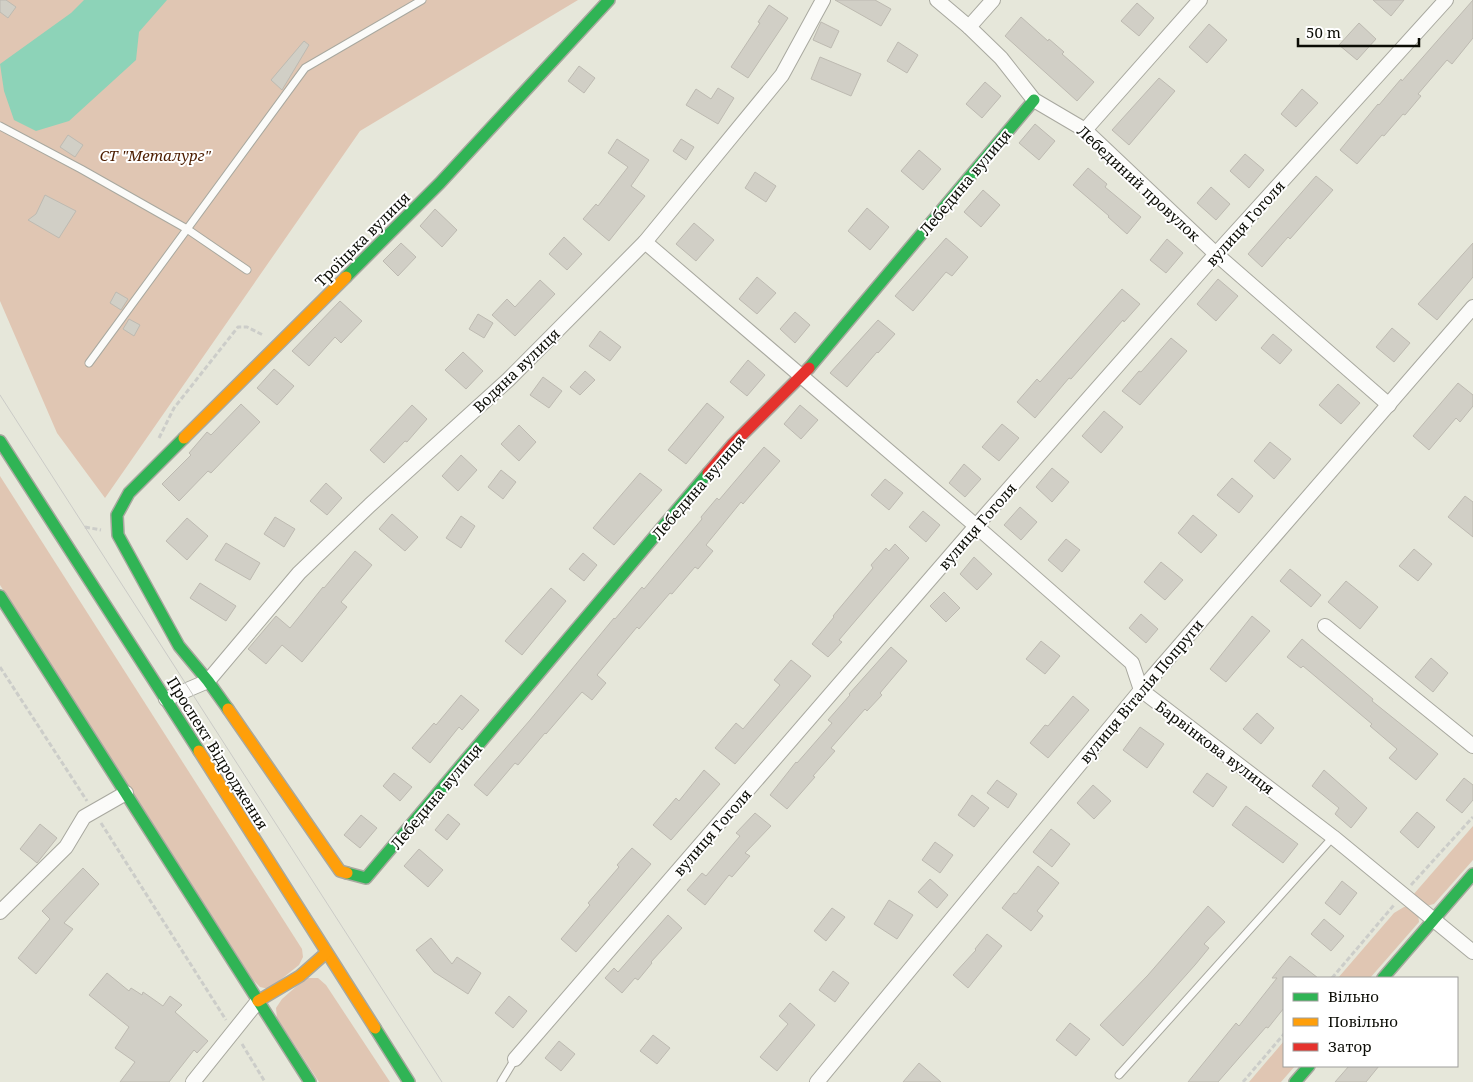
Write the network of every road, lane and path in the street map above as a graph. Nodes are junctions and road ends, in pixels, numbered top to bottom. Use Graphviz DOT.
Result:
graph roads {
  1 [pos="422,0"];
  2 [pos="609,0"];
  3 [pos="823,0"];
  4 [pos="937,0"];
  5 [pos="993,0"];
  6 [pos="1200,0"];
  7 [pos="1446,0"];
  8 [pos="970,27"];
  9 [pos="1034,100"];
  10 [pos="0,126"];
  11 [pos="1085,130"];
  12 [pos="186,229"];
  13 [pos="645,242"];
  14 [pos="1216,254"];
  15 [pos="247,270"];
  16 [pos="1473,307"];
  17 [pos="278,345"];
  18 [pos="89,363"];
  19 [pos="800,377"];
  20 [pos="1389,405"];
  21 [pos="0,441"];
  22 [pos="156,442"];
  23 [pos="976,526"];
  24 [pos="0,596"];
  25 [pos="1325,626"];
  26 [pos="0,667"];
  27 [pos="208,682"];
  28 [pos="1141,690"];
  29 [pos="166,699"];
  30 [pos="1473,746"];
  31 [pos="126,793"];
  32 [pos="94,811"];
  33 [pos="1333,837"];
  34 [pos="1473,874"];
  35 [pos="366,878"];
  36 [pos="0,912"];
  37 [pos="1434,918"];
  38 [pos="1473,952"];
  39 [pos="326,953"];
  40 [pos="1384,977"];
  41 [pos="258,1001"];
  42 [pos="234,1031"];
  43 [pos="1283,1035"];
  44 [pos="516,1059"];
  45 [pos="1308,1067"];
  46 [pos="1119,1075"];
  47 [pos="193,1082"];
  48 [pos="265,1082"];
  49 [pos="310,1082"];
  50 [pos="409,1082"];
  51 [pos="501,1082"];
  52 [pos="816,1082"];
  53 [pos="1244,1082"];
  54 [pos="1296,1082"];
  1 -- 12 [label="lane"];
  2 -- 17 [label="street, Троїцька вулиця"];
  3 -- 13 [label="street, Водяна вулиця"];
  4 -- 8 [label="street, Лебединий провулок"];
  5 -- 8 [label="street"];
  6 -- 11 [label="street"];
  7 -- 14 [label="street, вулиця Гоголя"];
  8 -- 9 [label="street, Лебединий провулок"];
  9 -- 11 [label="street, Лебединий провулок"];
  9 -- 19 [label="street, Лебедина вулиця"];
  10 -- 12 [label="lane"];
  11 -- 14 [label="street, Лебединий провулок"];
  12 -- 15 [label="lane"];
  12 -- 18 [label="lane"];
  13 -- 19 [label="street, Барвінкова вулиця"];
  13 -- 27 [label="street, Водяна вулиця"];
  14 -- 20 [label="street, Лебединий провулок"];
  14 -- 23 [label="street, вулиця Гоголя"];
  16 -- 20 [label="street, вулиця Віталія Попруги"];
  17 -- 22 [label="path"];
  17 -- 27 [label="street, Троїцька вулиця"];
  19 -- 23 [label="street, Барвінкова вулиця"];
  19 -- 35 [label="street, Лебедина вулиця"];
  20 -- 28 [label="street, вулиця Віталія Попруги"];
  21 -- 29 [label="street, Проспект Відродження"];
  23 -- 28 [label="street, Барвінкова вулиця"];
  23 -- 44 [label="street, вулиця Гоголя"];
  24 -- 31 [label="street"];
  25 -- 30 [label="street"];
  26 -- 32 [label="path"];
  27 -- 29 [label="street, Водяна вулиця"];
  27 -- 35 [label="street, Троїцька вулиця"];
  28 -- 33 [label="street, Барвінкова вулиця"];
  28 -- 52 [label="street, вулиця Віталія Попруги"];
  29 -- 39 [label="street, Проспект Відродження"];
  31 -- 32 [label="street"];
  31 -- 41 [label="street"];
  32 -- 36 [label="street"];
  32 -- 42 [label="path"];
  33 -- 37 [label="street, Барвінкова вулиця"];
  33 -- 46 [label="lane"];
  34 -- 37 [label="street"];
  37 -- 38 [label="street, Барвінкова вулиця"];
  37 -- 40 [label="street"];
  39 -- 41 [label="street"];
  39 -- 50 [label="street, Проспект Відродження"];
  41 -- 42 [label="street"];
  41 -- 49 [label="street"];
  42 -- 47 [label="street"];
  42 -- 48 [label="path"];
  43 -- 53 [label="path"];
  44 -- 51 [label="lane"];
  45 -- 54 [label="street"];
}
